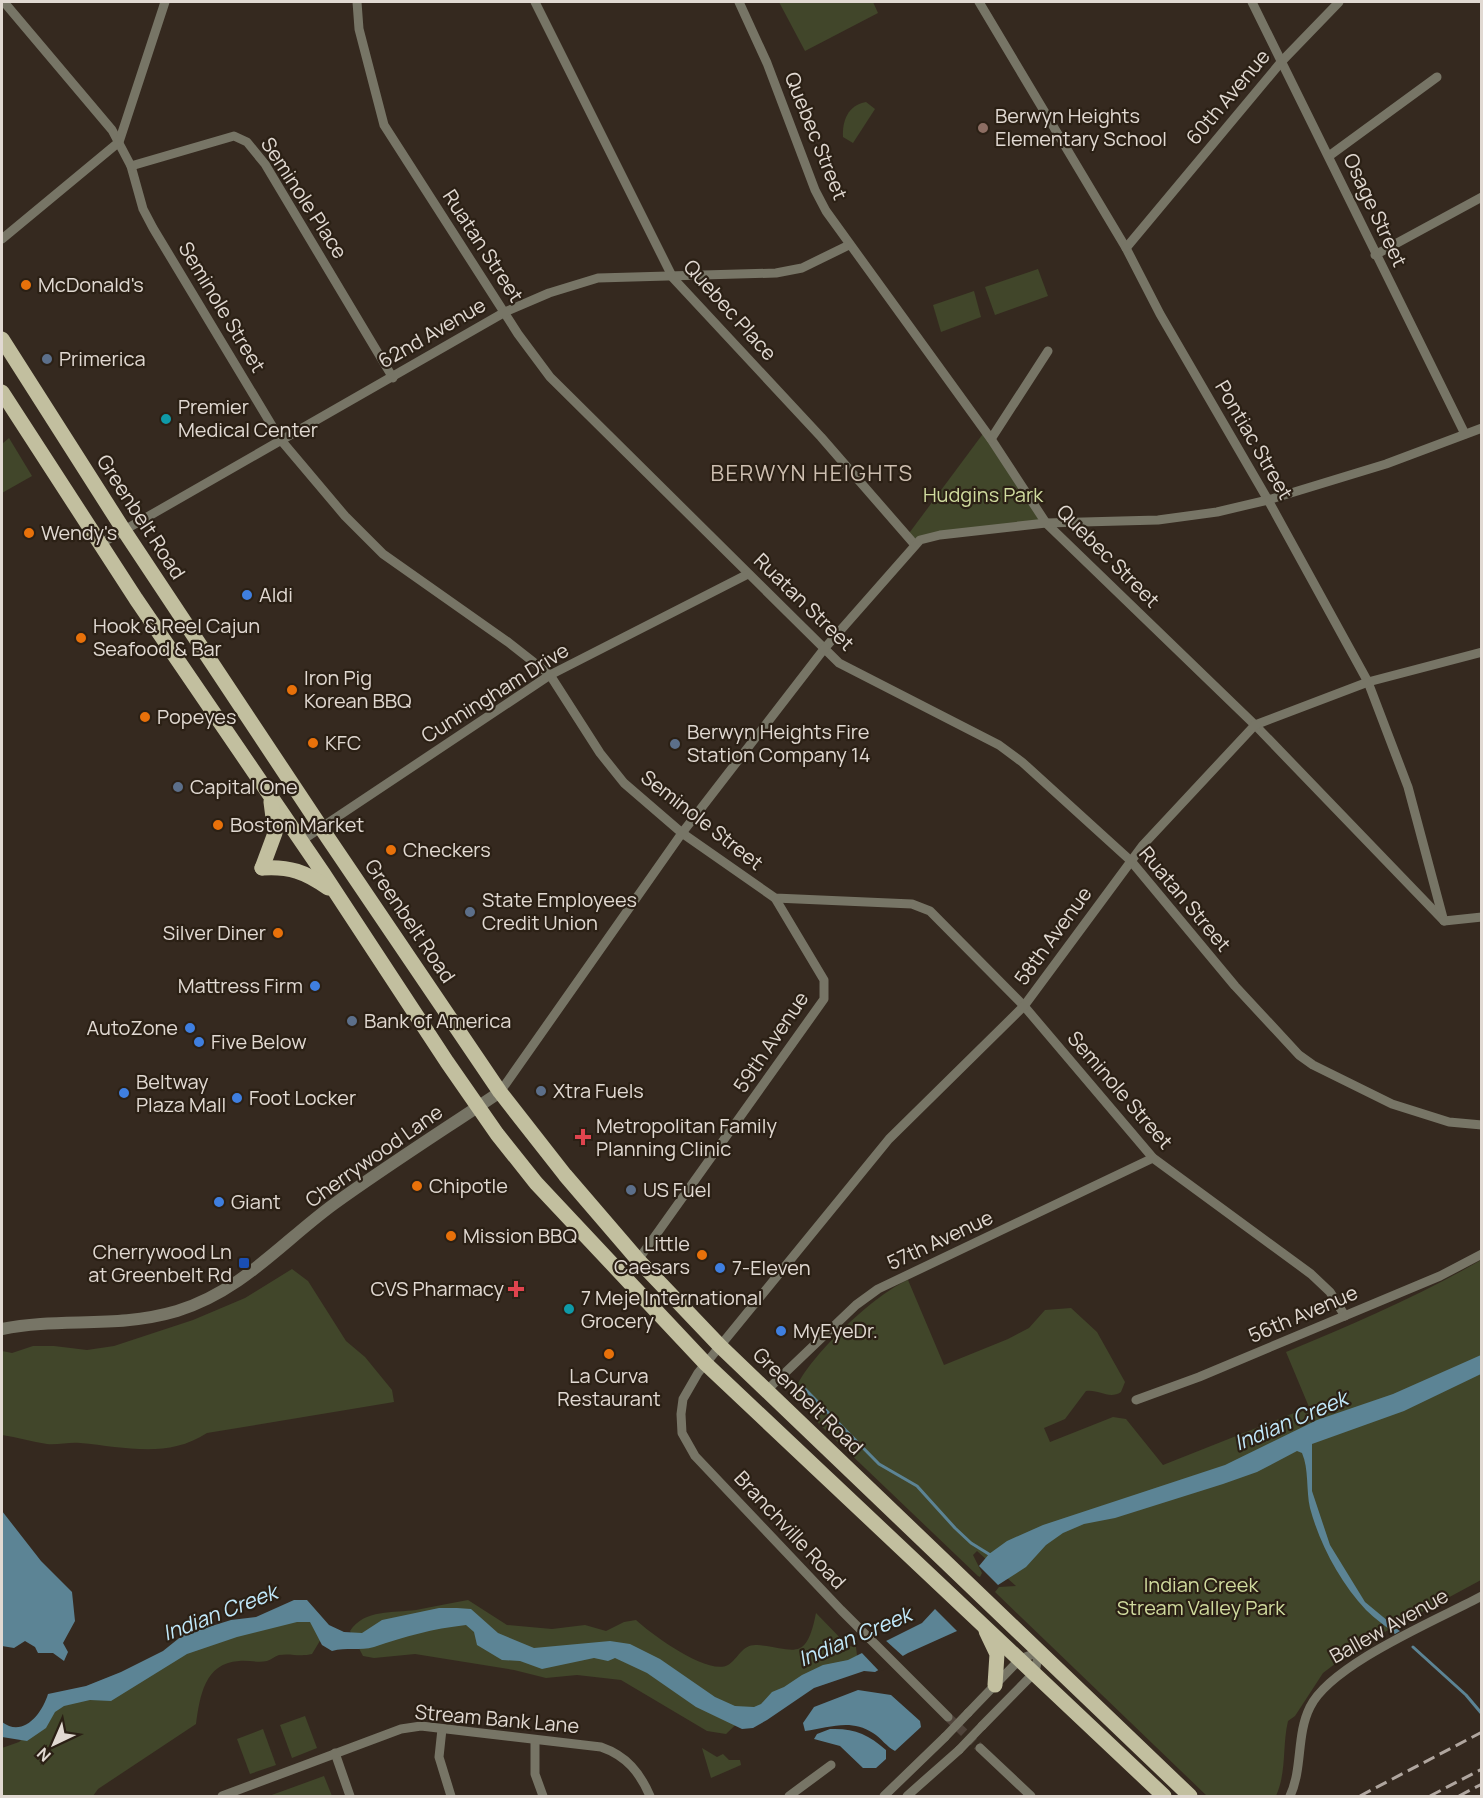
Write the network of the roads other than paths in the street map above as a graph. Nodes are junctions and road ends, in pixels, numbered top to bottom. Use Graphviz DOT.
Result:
graph roads {
  1 [pos="4,2"];
  2 [pos="165,2"];
  3 [pos="357,2"];
  4 [pos="535,2"];
  5 [pos="740,2"];
  6 [pos="979,2"];
  7 [pos="1252,2"];
  8 [pos="1339,2"];
  9 [pos="1282,61"];
  10 [pos="1437,77"];
  11 [pos="119,142"];
  12 [pos="1329,156"];
  13 [pos="131,166"];
  14 [pos="1482,198"];
  15 [pos="2,239"];
  16 [pos="849,245"];
  17 [pos="1126,248"];
  18 [pos="1375,255"];
  19 [pos="673,278"];
  20 [pos="505,312"];
  21 [pos="2,339"];
  22 [pos="1048,351"];
  23 [pos="393,378"];
  24 [pos="2,392"];
  25 [pos="1482,428"];
  26 [pos="1465,434"];
  27 [pos="280,439"];
  28 [pos="991,440"];
  29 [pos="1268,500"];
  30 [pos="1046,523"];
  31 [pos="123,529"];
  32 [pos="100,544"];
  33 [pos="915,545"];
  34 [pos="748,574"];
  35 [pos="824,649"];
  36 [pos="1482,652"];
  37 [pos="550,675"];
  38 [pos="1368,682"];
  39 [pos="1255,725"];
  40 [pos="268,793"];
  41 [pos="321,828"];
  42 [pos="682,832"];
  43 [pos="301,842"];
  44 [pos="1131,861"];
  45 [pos="336,892"];
  46 [pos="775,898"];
  47 [pos="1482,917"];
  48 [pos="1444,921"];
  49 [pos="1024,1006"];
  50 [pos="500,1092"];
  51 [pos="477,1107"];
  52 [pos="1482,1125"];
  53 [pos="1153,1158"];
  54 [pos="1482,1254"];
  55 [pos="638,1260"];
  56 [pos="1345,1316"];
  57 [pos="2,1329"];
  58 [pos="720,1346"];
  59 [pos="706,1364"];
  60 [pos="766,1391"];
  61 [pos="1136,1400"];
  62 [pos="1482,1596"];
  63 [pos="984,1625"];
  64 [pos="1039,1652"];
  65 [pos="1020,1659"];
  66 [pos="1035,1672"];
  67 [pos="995,1685"];
  68 [pos="948,1717"];
  69 [pos="442,1729"];
  70 [pos="535,1740"];
  71 [pos="980,1748"];
  72 [pos="335,1753"];
  73 [pos="831,1765"];
  74 [pos="240,1793"];
  75 [pos="222,1797"];
  76 [pos="350,1797"];
  77 [pos="451,1797"];
  78 [pos="543,1797"];
  79 [pos="650,1797"];
  80 [pos="789,1797"];
  81 [pos="884,1797"];
  82 [pos="907,1797"];
  83 [pos="1030,1797"];
  84 [pos="1164,1797"];
  85 [pos="1190,1797"];
  86 [pos="1290,1797"];
  1 -- 11 [label="street, Seminole Street"];
  2 -- 11 [label="street"];
  3 -- 20 [label="street, Ruatan Street"];
  4 -- 19 [label="street, Quebec Place"];
  5 -- 16 [label="street, Quebec Street"];
  6 -- 17 [label="street, Pontiac Street"];
  7 -- 9 [label="street, Osage Street"];
  8 -- 9 [label="street, 60th Avenue"];
  9 -- 12 [label="street, Osage Street"];
  9 -- 17 [label="street, 60th Avenue"];
  10 -- 12 [label="street"];
  11 -- 13 [label="street, Seminole Street"];
  11 -- 15 [label="street"];
  12 -- 18 [label="street, Osage Street"];
  13 -- 23 [label="street, Seminole Place"];
  13 -- 27 [label="street, Seminole Street"];
  14 -- 18 [label="street"];
  16 -- 19 [label="street, 62nd Avenue"];
  16 -- 28 [label="street, Quebec Street"];
  17 -- 29 [label="street, Pontiac Street"];
  18 -- 26 [label="street, Osage Street"];
  19 -- 20 [label="street, 62nd Avenue"];
  19 -- 33 [label="street, Quebec Place"];
  20 -- 23 [label="street, 62nd Avenue"];
  20 -- 34 [label="street, Ruatan Street"];
  21 -- 31 [label="main road, Greenbelt Road"];
  22 -- 28 [label="street"];
  23 -- 27 [label="street, 62nd Avenue"];
  24 -- 32 [label="main road"];
  25 -- 26 [label="street"];
  26 -- 29 [label="street"];
  27 -- 31 [label="street, 62nd Avenue"];
  27 -- 37 [label="street, Seminole Street"];
  28 -- 30 [label="street, Quebec Street"];
  29 -- 30 [label="street"];
  29 -- 38 [label="street, Pontiac Street"];
  30 -- 33 [label="street"];
  30 -- 39 [label="street, Quebec Street"];
  31 -- 32 [label="street, 62nd Avenue"];
  31 -- 41 [label="main road, Greenbelt Road"];
  32 -- 40 [label="main road"];
  33 -- 35 [label="street"];
  34 -- 35 [label="street, Ruatan Street"];
  34 -- 37 [label="street, Cunningham Drive"];
  35 -- 42 [label="street"];
  35 -- 44 [label="street, Ruatan Street"];
  36 -- 38 [label="street, 58th Avenue"];
  37 -- 41 [label="street, Cunningham Drive"];
  37 -- 42 [label="street, Seminole Street"];
  38 -- 39 [label="street, 58th Avenue"];
  38 -- 48 [label="street, Pontiac Street"];
  39 -- 44 [label="street, 58th Avenue"];
  39 -- 48 [label="street, Quebec Street"];
  40 -- 43 [label="main road"];
  40 -- 45 [label="main road"];
  41 -- 43 [label="street, Cunningham Drive"];
  41 -- 50 [label="main road, Greenbelt Road"];
  42 -- 46 [label="street, Seminole Street"];
  42 -- 50 [label="street"];
  43 -- 45 [label="main road"];
  44 -- 49 [label="street, 58th Avenue"];
  44 -- 52 [label="street, Ruatan Street"];
  45 -- 51 [label="main road"];
  46 -- 49 [label="street, Seminole Street"];
  46 -- 55 [label="street, 59th Avenue"];
  47 -- 48 [label="street"];
  49 -- 53 [label="street, Seminole Street"];
  49 -- 58 [label="street, 58th Avenue"];
  50 -- 51 [label="street, Cherrywood Lane"];
  50 -- 55 [label="main road, Greenbelt Road"];
  51 -- 57 [label="street, Cherrywood Lane"];
  51 -- 59 [label="main road"];
  53 -- 56 [label="street, Seminole Street"];
  53 -- 60 [label="street, 57th Avenue"];
  54 -- 56 [label="street, 56th Avenue"];
  55 -- 58 [label="main road, Greenbelt Road"];
  56 -- 61 [label="street, 56th Avenue"];
  58 -- 59 [label="street, Branchville Road"];
  58 -- 60 [label="main road, Greenbelt Road"];
  59 -- 63 [label="main road"];
  59 -- 68 [label="street, Branchville Road"];
  60 -- 64 [label="main road, Greenbelt Road"];
  62 -- 86 [label="street, Ballew Avenue"];
  63 -- 65 [label="main road"];
  63 -- 67 [label="main road"];
  64 -- 65 [label="street"];
  64 -- 66 [label="street"];
  64 -- 85 [label="main road, Greenbelt Road"];
  65 -- 66 [label="main road"];
  65 -- 67 [label="street"];
  66 -- 82 [label="street, bridge"];
  66 -- 84 [label="main road"];
  67 -- 81 [label="street, bridge"];
  69 -- 70 [label="street, Stream Bank Lane"];
  69 -- 72 [label="street, Stream Bank Lane"];
  69 -- 77 [label="street"];
  70 -- 78 [label="street"];
  70 -- 79 [label="street, Stream Bank Lane"];
  71 -- 83 [label="street"];
  72 -- 74 [label="street, Stream Bank Lane"];
  72 -- 76 [label="street"];
  73 -- 80 [label="street"];
  74 -- 75 [label="street, Stream Bank Lane"];
}
